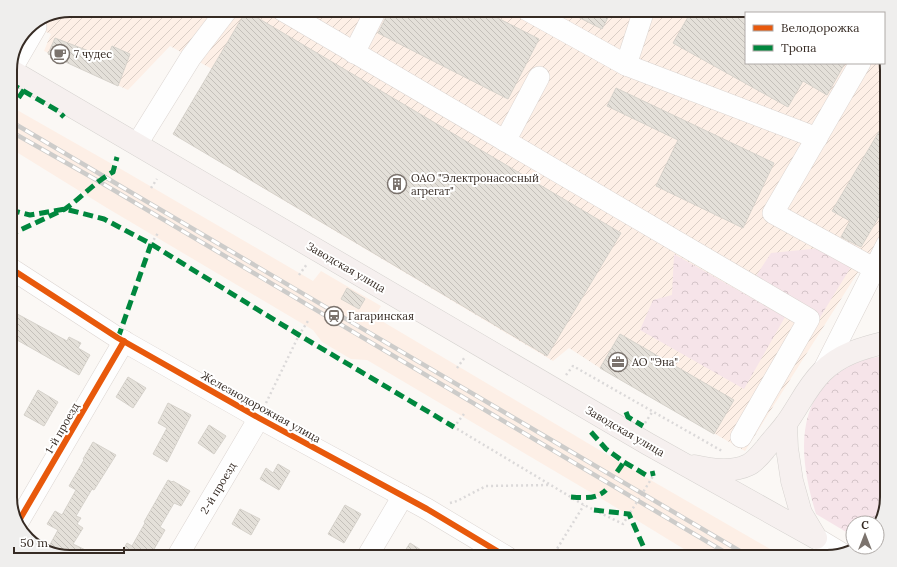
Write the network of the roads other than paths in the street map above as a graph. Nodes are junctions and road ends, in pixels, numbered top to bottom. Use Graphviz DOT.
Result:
graph roads {
  1 [pos="222,17"];
  2 [pos="294,17"];
  3 [pos="372,17"];
  4 [pos="540,17"];
  5 [pos="642,17"];
  6 [pos="31,35"];
  7 [pos="354,53"];
  8 [pos="20,54"];
  9 [pos="626,64"];
  10 [pos="859,64"];
  11 [pos="17,74"];
  12 [pos="539,77"];
  13 [pos="817,138"];
  14 [pos="505,141"];
  15 [pos="137,144"];
  16 [pos="880,259"];
  17 [pos="875,269"];
  18 [pos="17,272"];
  19 [pos="124,341"];
  20 [pos="880,344"];
  21 [pos="823,371"];
  22 [pos="259,418"];
  23 [pos="786,424"];
  24 [pos="741,437"];
  25 [pos="682,464"];
  26 [pos="750,464"];
  27 [pos="792,477"];
  28 [pos="403,496"];
  29 [pos="756,505"];
  30 [pos="21,517"];
  31 [pos="816,538"];
  32 [pos="181,550"];
  33 [pos="371,550"];
  34 [pos="495,550"];
  35 [pos="835,550"];
  1 -- 15 [label="street"];
  2 -- 7 [label="street"];
  3 -- 7 [label="street"];
  4 -- 9 [label="street"];
  5 -- 9 [label="street"];
  6 -- 8 [label="street"];
  7 -- 14 [label="street"];
  9 -- 13 [label="street"];
  10 -- 13 [label="street"];
  11 -- 15 [label="main road, Заводская улица"];
  12 -- 14 [label="street"];
  13 -- 17 [label="street"];
  14 -- 24 [label="street"];
  15 -- 25 [label="main road, Заводская улица"];
  16 -- 17 [label="street"];
  17 -- 21 [label="street"];
  18 -- 19 [label="street, Железнодорожная улица"];
  19 -- 22 [label="street, Железнодорожная улица"];
  19 -- 30 [label="street, 1-й проезд"];
  20 -- 21 [label="main road"];
  21 -- 23 [label="main road"];
  22 -- 28 [label="street, Железнодорожная улица"];
  22 -- 32 [label="street, 2-й проезд"];
  23 -- 26 [label="main road"];
  23 -- 27 [label="main road"];
  25 -- 26 [label="main road"];
  25 -- 29 [label="main road, Заводская улица"];
  26 -- 27 [label="main road"];
  26 -- 29 [label="main road"];
  27 -- 29 [label="main road"];
  27 -- 31 [label="main road"];
  28 -- 33 [label="street"];
  28 -- 34 [label="street, Железнодорожная улица"];
  29 -- 31 [label="main road, Заводская улица"];
  31 -- 35 [label="street"];
}
